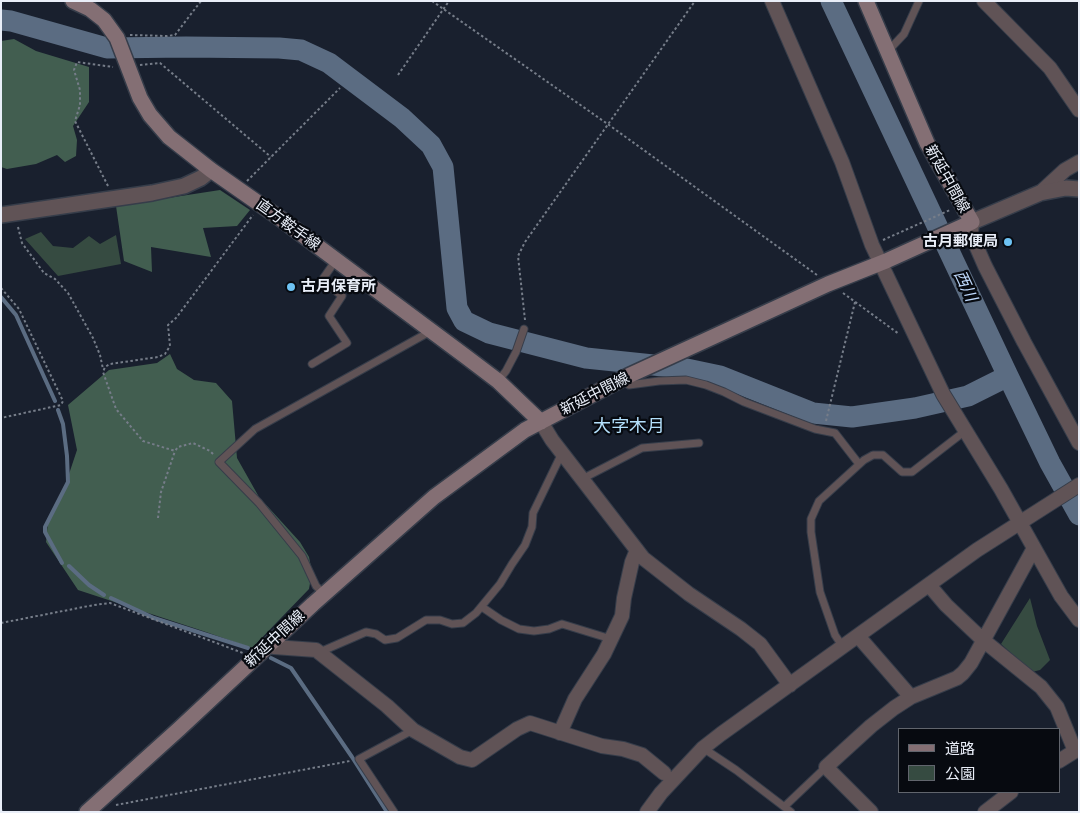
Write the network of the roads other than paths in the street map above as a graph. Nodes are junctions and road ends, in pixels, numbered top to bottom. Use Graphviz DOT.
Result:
graph roads {
  1 [pos="73,1"];
  2 [pos="772,1"];
  3 [pos="866,1"];
  4 [pos="919,1"];
  5 [pos="984,1"];
  6 [pos="888,51"];
  7 [pos="1079,110"];
  8 [pos="1079,162"];
  9 [pos="211,170"];
  10 [pos="1079,189"];
  11 [pos="1040,193"];
  12 [pos="9,214"];
  13 [pos="972,222"];
  14 [pos="336,260"];
  15 [pos="883,262"];
  16 [pos="524,329"];
  17 [pos="432,331"];
  18 [pos="312,364"];
  19 [pos="625,378"];
  20 [pos="498,382"];
  21 [pos="541,422"];
  22 [pos="965,431"];
  23 [pos="699,443"];
  24 [pos="1079,443"];
  25 [pos="562,453"];
  26 [pos="859,464"];
  27 [pos="582,478"];
  28 [pos="1079,485"];
  29 [pos="1023,520"];
  30 [pos="1034,548"];
  31 [pos="637,550"];
  32 [pos="929,585"];
  33 [pos="324,594"];
  34 [pos="482,607"];
  35 [pos="1079,620"];
  36 [pos="858,636"];
  37 [pos="611,638"];
  38 [pos="983,640"];
  39 [pos="270,645"];
  40 [pos="842,647"];
  41 [pos="320,652"];
  42 [pos="790,685"];
  43 [pos="911,697"];
  44 [pos="412,730"];
  45 [pos="560,733"];
  46 [pos="703,748"];
  47 [pos="1077,750"];
  48 [pos="1060,760"];
  49 [pos="826,767"];
  50 [pos="664,772"];
  51 [pos="1010,793"];
  52 [pos="784,806"];
  53 [pos="92,807"];
  54 [pos="394,812"];
  55 [pos="647,812"];
  56 [pos="791,812"];
  57 [pos="871,812"];
  58 [pos="985,812"];
  1 -- 9 [label="main road, 直方鞍手線"];
  2 -- 15 [label="street"];
  3 -- 6 [label="main road, 新延中間線"];
  4 -- 6 [label="lane"];
  5 -- 7 [label="street"];
  6 -- 13 [label="main road, 新延中間線"];
  8 -- 11 [label="street"];
  9 -- 12 [label="street"];
  9 -- 14 [label="main road, 直方鞍手線"];
  10 -- 11 [label="street"];
  11 -- 13 [label="street"];
  13 -- 15 [label="main road, 新延中間線"];
  13 -- 24 [label="street"];
  14 -- 17 [label="main road, 直方鞍手線"];
  14 -- 18 [label="lane"];
  15 -- 19 [label="main road, 新延中間線"];
  15 -- 22 [label="street"];
  16 -- 20 [label="lane"];
  17 -- 20 [label="main road, 直方鞍手線"];
  17 -- 33 [label="lane"];
  19 -- 21 [label="main road, 新延中間線"];
  19 -- 26 [label="lane"];
  20 -- 21 [label="main road, 直方鞍手線"];
  21 -- 25 [label="street"];
  21 -- 33 [label="main road, 新延中間線"];
  22 -- 26 [label="lane"];
  22 -- 29 [label="street"];
  23 -- 27 [label="lane"];
  25 -- 27 [label="street"];
  25 -- 34 [label="lane"];
  26 -- 40 [label="lane"];
  27 -- 31 [label="street"];
  28 -- 29 [label="street"];
  29 -- 30 [label="street"];
  29 -- 32 [label="street"];
  30 -- 35 [label="street"];
  30 -- 38 [label="street"];
  31 -- 37 [label="street"];
  31 -- 42 [label="street"];
  32 -- 36 [label="street"];
  32 -- 38 [label="street"];
  33 -- 39 [label="main road, 新延中間線"];
  34 -- 37 [label="lane"];
  34 -- 41 [label="lane"];
  36 -- 40 [label="street"];
  36 -- 43 [label="street"];
  37 -- 45 [label="street"];
  38 -- 43 [label="street"];
  38 -- 47 [label="street"];
  39 -- 41 [label="street"];
  39 -- 53 [label="main road, 新延中間線"];
  40 -- 42 [label="street"];
  41 -- 44 [label="street"];
  42 -- 46 [label="street"];
  43 -- 49 [label="street"];
  44 -- 45 [label="street"];
  44 -- 54 [label="lane"];
  45 -- 50 [label="street"];
  46 -- 52 [label="lane"];
  46 -- 55 [label="street"];
  47 -- 48 [label="street"];
  49 -- 52 [label="lane"];
  49 -- 57 [label="street"];
  51 -- 58 [label="street"];
  52 -- 56 [label="lane"];
}
